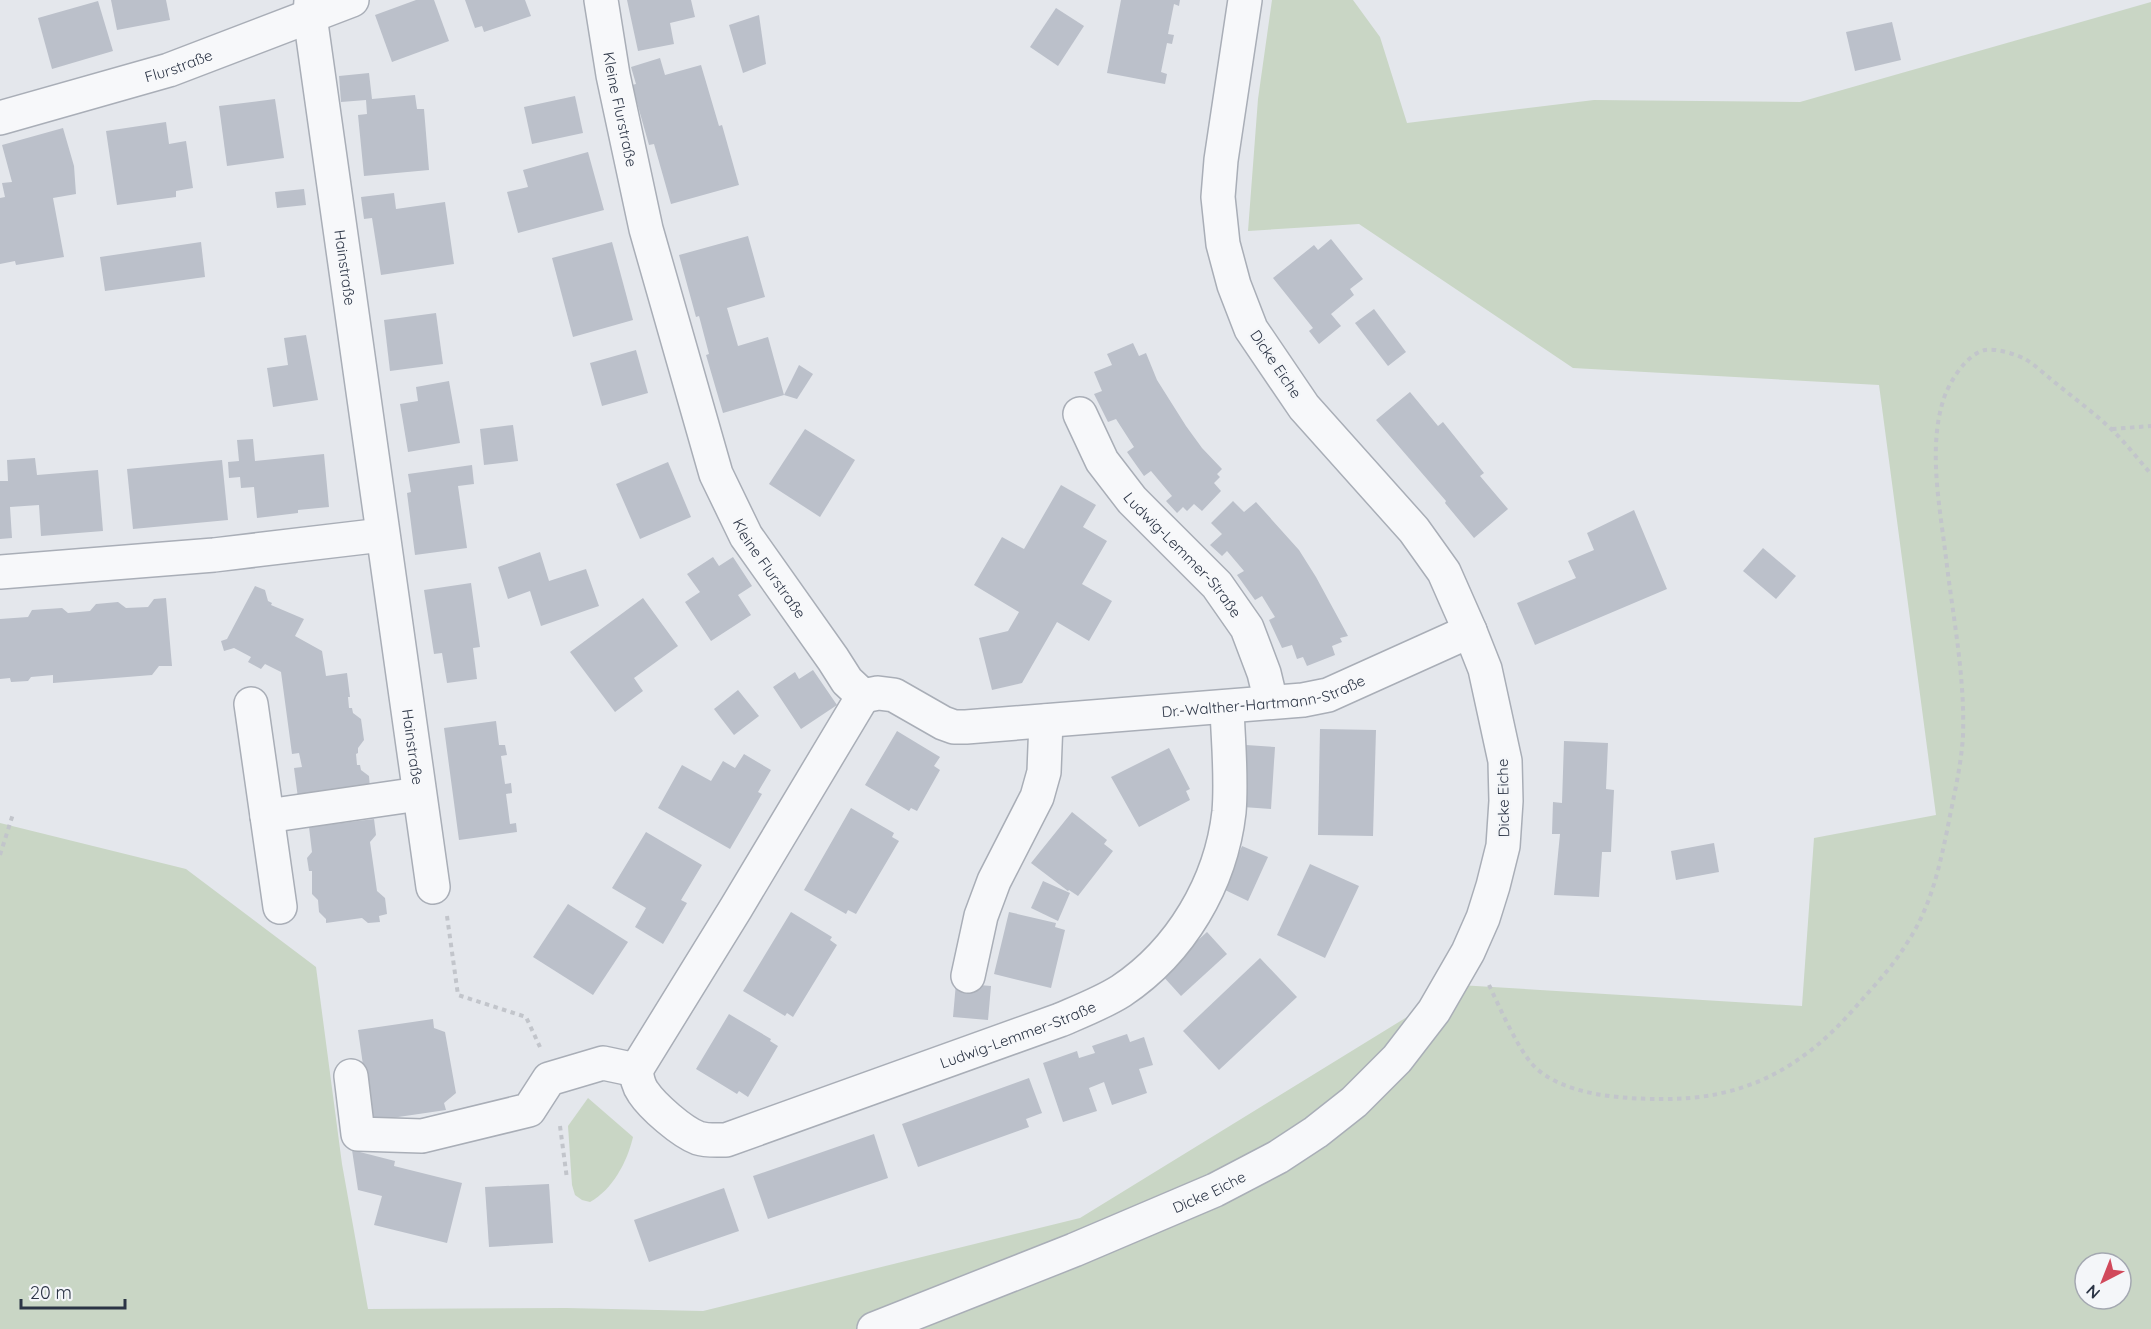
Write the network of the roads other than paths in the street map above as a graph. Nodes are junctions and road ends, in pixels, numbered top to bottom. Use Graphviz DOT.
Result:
graph roads {
  1 [pos="352,0"];
  2 [pos="601,0"];
  3 [pos="1245,0"];
  4 [pos="310,8"];
  5 [pos="0,118"];
  6 [pos="1080,414"];
  7 [pos="382,535"];
  8 [pos="0,572"];
  9 [pos="1470,630"];
  10 [pos="863,696"];
  11 [pos="1271,702"];
  12 [pos="250,704"];
  13 [pos="1227,706"];
  14 [pos="1046,721"];
  15 [pos="419,794"];
  16 [pos="267,816"];
  17 [pos="439,897"];
  18 [pos="280,907"];
  19 [pos="968,976"];
  20 [pos="636,1070"];
  21 [pos="351,1076"];
  22 [pos="874,1329"];
  1 -- 4 [label="street, Flurstraße"];
  2 -- 10 [label="street, Kleine Flurstraße"];
  3 -- 9 [label="street, Dicke Eiche"];
  4 -- 5 [label="street, Flurstraße"];
  4 -- 7 [label="street, Hainstraße"];
  6 -- 11 [label="street, Ludwig-Lemmer-Straße"];
  7 -- 8 [label="street"];
  7 -- 15 [label="street, Hainstraße"];
  9 -- 11 [label="street, Dr.-Walther-Hartmann-Straße"];
  9 -- 22 [label="street, Dicke Eiche"];
  10 -- 14 [label="street, Dr.-Walther-Hartmann-Straße"];
  10 -- 20 [label="street"];
  11 -- 13 [label="street, Dr.-Walther-Hartmann-Straße"];
  12 -- 16 [label="street"];
  13 -- 14 [label="street, Dr.-Walther-Hartmann-Straße"];
  13 -- 20 [label="street, Ludwig-Lemmer-Straße"];
  14 -- 19 [label="street"];
  15 -- 16 [label="street"];
  15 -- 17 [label="street, Hainstraße"];
  16 -- 18 [label="street"];
  20 -- 21 [label="street"];
}
